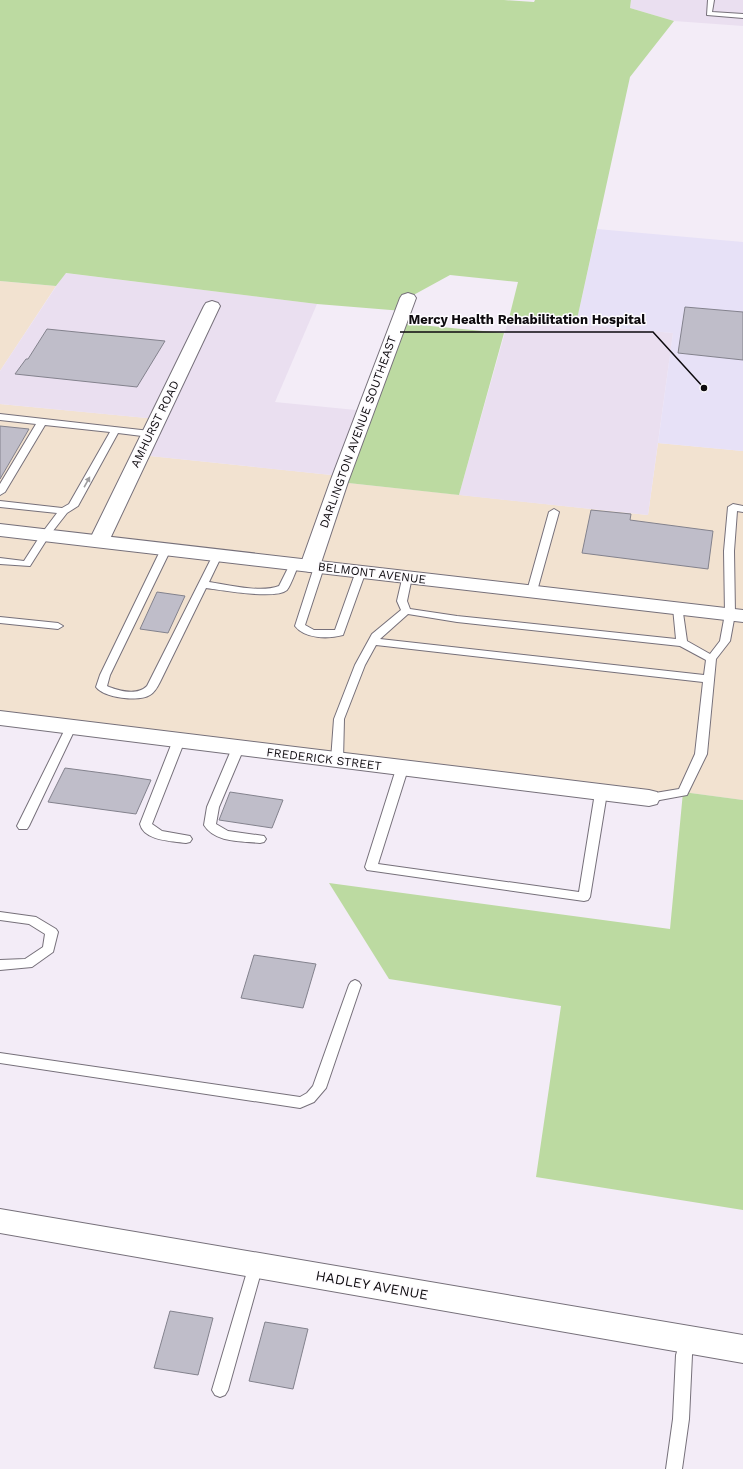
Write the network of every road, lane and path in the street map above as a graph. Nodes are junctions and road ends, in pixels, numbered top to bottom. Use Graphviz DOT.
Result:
graph roads {
  1 [pos="711,0"];
  2 [pos="743,16"];
  3 [pos="408,298"];
  4 [pos="212,306"];
  5 [pos="0,417"];
  6 [pos="42,422"];
  7 [pos="115,431"];
  8 [pos="150,434"];
  9 [pos="0,492"];
  10 [pos="0,504"];
  11 [pos="743,508"];
  12 [pos="64,511"];
  13 [pos="554,512"];
  14 [pos="0,530"];
  15 [pos="45,535"];
  16 [pos="98,541"];
  17 [pos="166,549"];
  18 [pos="217,555"];
  19 [pos="0,561"];
  20 [pos="308,565"];
  21 [pos="361,572"];
  22 [pos="407,577"];
  23 [pos="202,584"];
  24 [pos="532,591"];
  25 [pos="678,608"];
  26 [pos="406,611"];
  27 [pos="737,615"];
  28 [pos="0,620"];
  29 [pos="58,626"];
  30 [pos="373,641"];
  31 [pos="682,643"];
  32 [pos="711,660"];
  33 [pos="708,679"];
  34 [pos="0,718"];
  35 [pos="71,727"];
  36 [pos="179,740"];
  37 [pos="238,748"];
  38 [pos="337,760"];
  39 [pos="402,769"];
  40 [pos="601,793"];
  41 [pos="649,798"];
  42 [pos="23,826"];
  43 [pos="186,839"];
  44 [pos="260,839"];
  45 [pos="0,916"];
  46 [pos="0,965"];
  47 [pos="355,986"];
  48 [pos="0,1058"];
  49 [pos="0,1220"];
  50 [pos="256,1265"];
  51 [pos="687,1340"];
  52 [pos="743,1349"];
  53 [pos="220,1390"];
  54 [pos="674,1469"];
  1 -- 2 [label="lane"];
  3 -- 20 [label="street, DARLINGTON AVENUE SOUTHEAST"];
  4 -- 8 [label="street, AMHURST ROAD"];
  5 -- 6 [label="lane"];
  6 -- 7 [label="lane"];
  6 -- 9 [label="lane"];
  7 -- 8 [label="lane"];
  12 -- 7 [label="lane, one-way"];
  8 -- 16 [label="street, AMHURST ROAD"];
  10 -- 12 [label="lane"];
  11 -- 27 [label="lane"];
  12 -- 15 [label="lane"];
  13 -- 24 [label="lane"];
  14 -- 15 [label="street, BELMONT AVENUE"];
  15 -- 16 [label="street, BELMONT AVENUE"];
  15 -- 19 [label="lane"];
  16 -- 17 [label="street, BELMONT AVENUE"];
  17 -- 18 [label="street, BELMONT AVENUE"];
  17 -- 23 [label="lane"];
  18 -- 20 [label="street, BELMONT AVENUE"];
  18 -- 23 [label="lane"];
  20 -- 21 [label="street, BELMONT AVENUE"];
  20 -- 21 [label="lane"];
  20 -- 23 [label="lane"];
  21 -- 22 [label="street, BELMONT AVENUE"];
  22 -- 24 [label="street, BELMONT AVENUE"];
  22 -- 26 [label="lane"];
  24 -- 25 [label="street, BELMONT AVENUE"];
  25 -- 27 [label="street, BELMONT AVENUE"];
  25 -- 31 [label="lane"];
  26 -- 30 [label="lane"];
  26 -- 31 [label="lane"];
  27 -- 32 [label="lane"];
  28 -- 29 [label="lane"];
  30 -- 33 [label="lane"];
  30 -- 38 [label="lane"];
  31 -- 32 [label="lane"];
  32 -- 33 [label="lane"];
  33 -- 41 [label="lane"];
  34 -- 35 [label="street, FREDERICK STREET"];
  35 -- 36 [label="street, FREDERICK STREET"];
  35 -- 42 [label="lane"];
  36 -- 37 [label="street, FREDERICK STREET"];
  36 -- 43 [label="lane"];
  37 -- 38 [label="street, FREDERICK STREET"];
  37 -- 44 [label="lane"];
  38 -- 39 [label="street, FREDERICK STREET"];
  39 -- 40 [label="street, FREDERICK STREET"];
  39 -- 40 [label="lane"];
  40 -- 41 [label="street, FREDERICK STREET"];
  45 -- 46 [label="lane"];
  47 -- 48 [label="lane"];
  49 -- 50 [label="street, HADLEY AVENUE"];
  50 -- 51 [label="street, HADLEY AVENUE"];
  50 -- 53 [label="lane"];
  51 -- 52 [label="street, HADLEY AVENUE"];
  51 -- 54 [label="lane"];
}
